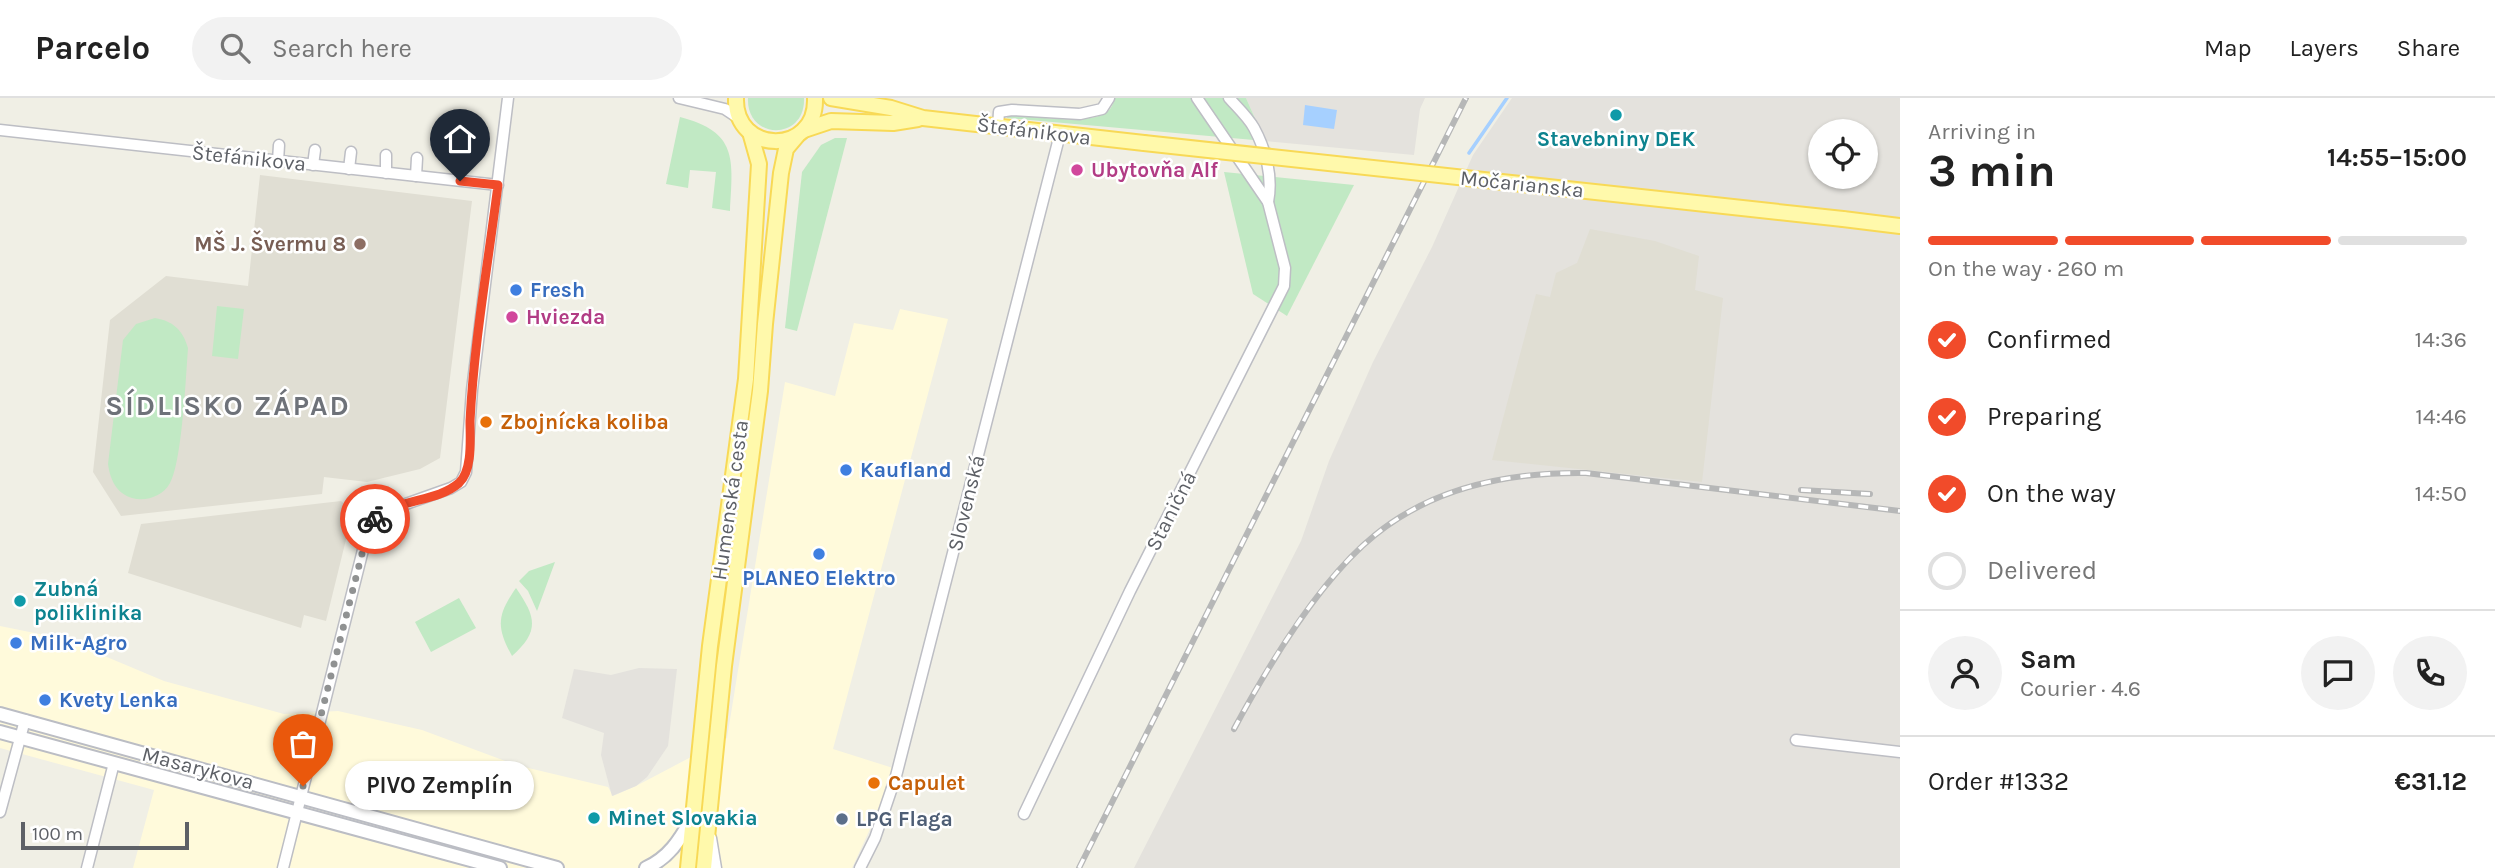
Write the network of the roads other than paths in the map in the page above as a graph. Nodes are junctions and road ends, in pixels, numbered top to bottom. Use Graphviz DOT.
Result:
graph roads {
  1 [pos="508,98"];
  2 [pos="678,98"];
  3 [pos="736,98"];
  4 [pos="815,98"];
  5 [pos="831,98"];
  6 [pos="1109,98"];
  7 [pos="1197,98"];
  8 [pos="1229,98"];
  9 [pos="923,118"];
  10 [pos="740,120"];
  11 [pos="998,126"];
  12 [pos="0,130"];
  13 [pos="750,132"];
  14 [pos="800,133"];
  15 [pos="1060,134"];
  16 [pos="1144,143"];
  17 [pos="279,145"];
  18 [pos="315,150"];
  19 [pos="351,152"];
  20 [pos="386,155"];
  21 [pos="417,158"];
  22 [pos="278,161"];
  23 [pos="313,165"];
  24 [pos="349,169"];
  25 [pos="386,173"];
  26 [pos="416,176"];
  27 [pos="498,185"];
  28 [pos="1268,202"];
  29 [pos="1900,226"];
  30 [pos="0,713"];
  31 [pos="25,720"];
  32 [pos="0,732"];
  33 [pos="20,737"];
  34 [pos="1796,740"];
  35 [pos="1900,752"];
  36 [pos="170,760"];
  37 [pos="114,763"];
  38 [pos="165,777"];
  39 [pos="301,796"];
  40 [pos="0,812"];
  41 [pos="297,813"];
  42 [pos="1024,814"];
  43 [pos="693,816"];
  44 [pos="708,825"];
  45 [pos="87,868"];
  46 [pos="283,868"];
  47 [pos="500,868"];
  48 [pos="557,868"];
  49 [pos="646,868"];
  50 [pos="688,868"];
  51 [pos="704,868"];
  52 [pos="716,868"];
  53 [pos="860,868"];
  1 -- 27 [label="street"];
  2 -- 10 [label="street"];
  3 -- 10 [label="main road"];
  4 -- 14 [label="main road, Humenská cesta"];
  5 -- 9 [label="main road"];
  6 -- 11 [label="street"];
  7 -- 28 [label="street, Staničná"];
  8 -- 28 [label="street, Staničná"];
  9 -- 11 [label="main road, Štefánikova"];
  9 -- 14 [label="main road"];
  10 -- 13 [label="main road"];
  11 -- 15 [label="main road, Štefánikova"];
  12 -- 22 [label="street, Štefánikova"];
  13 -- 14 [label="main road"];
  13 -- 43 [label="main road, Humenská cesta"];
  14 -- 44 [label="main road, Humenská cesta"];
  15 -- 16 [label="main road, Štefánikova"];
  15 -- 53 [label="street, Slovenská"];
  16 -- 29 [label="main road, Močarianska, bridge"];
  17 -- 22 [label="street"];
  18 -- 23 [label="street"];
  19 -- 24 [label="street"];
  20 -- 25 [label="street"];
  21 -- 26 [label="street"];
  22 -- 23 [label="street, Štefánikova"];
  23 -- 24 [label="street, Štefánikova"];
  24 -- 25 [label="street, Štefánikova"];
  25 -- 26 [label="street, Štefánikova"];
  26 -- 27 [label="street, Štefánikova"];
  27 -- 39 [label="street"];
  28 -- 42 [label="street, Staničná"];
  30 -- 31 [label="main road, Masarykova"];
  31 -- 33 [label="street"];
  31 -- 36 [label="main road, Masarykova"];
  32 -- 33 [label="main road, Masarykova"];
  33 -- 37 [label="main road, Masarykova"];
  33 -- 40 [label="street"];
  34 -- 35 [label="street"];
  36 -- 38 [label="street"];
  36 -- 39 [label="main road, Masarykova"];
  37 -- 38 [label="main road, Masarykova"];
  37 -- 45 [label="street"];
  38 -- 41 [label="main road, Masarykova"];
  39 -- 41 [label="street"];
  39 -- 48 [label="main road, Masarykova"];
  41 -- 46 [label="street"];
  41 -- 47 [label="main road, Masarykova"];
  43 -- 49 [label="main road"];
  43 -- 50 [label="main road, Humenská cesta"];
  44 -- 51 [label="main road, Humenská cesta"];
  44 -- 52 [label="street"];
}
